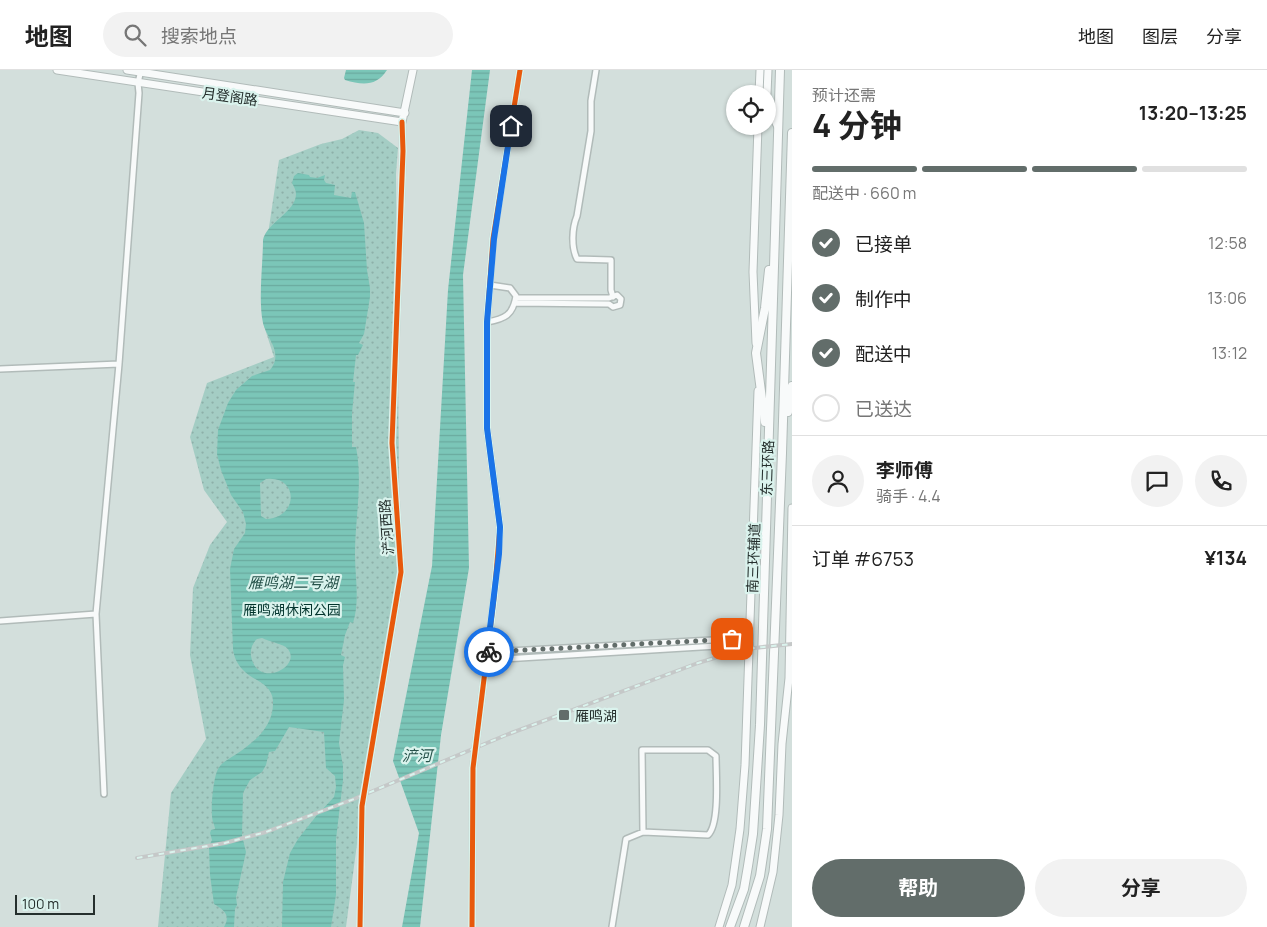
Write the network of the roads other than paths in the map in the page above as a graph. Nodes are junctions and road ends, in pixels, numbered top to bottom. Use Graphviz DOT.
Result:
graph roads {
  1 [pos="57,70"];
  2 [pos="128,70"];
  3 [pos="413,70"];
  4 [pos="520,70"];
  5 [pos="596,70"];
  6 [pos="760,70"];
  7 [pos="768,70"];
  8 [pos="780,70"];
  9 [pos="141,71"];
  10 [pos="138,83"];
  11 [pos="759,85"];
  12 [pos="767,85"];
  13 [pos="405,113"];
  14 [pos="402,122"];
  15 [pos="776,123"];
  16 [pos="778,127"];
  17 [pos="792,133"];
  18 [pos="758,135"];
  19 [pos="775,203"];
  20 [pos="788,251"];
  21 [pos="792,281"];
  22 [pos="490,285"];
  23 [pos="613,297"];
  24 [pos="515,301"];
  25 [pos="487,322"];
  26 [pos="756,353"];
  27 [pos="119,364"];
  28 [pos="0,369"];
  29 [pos="792,386"];
  30 [pos="768,447"];
  31 [pos="782,453"];
  32 [pos="792,508"];
  33 [pos="96,614"];
  34 [pos="0,621"];
  35 [pos="750,641"];
  36 [pos="791,642"];
  37 [pos="487,652"];
  38 [pos="486,660"];
  39 [pos="104,794"];
  40 [pos="643,832"];
  41 [pos="360,927"];
  42 [pos="472,927"];
  43 [pos="612,927"];
  44 [pos="719,927"];
  45 [pos="730,927"];
  46 [pos="744,927"];
  47 [pos="760,927"];
  1 -- 10 [label="main road, 月登阁路"];
  2 -- 9 [label="main road, 月登阁路"];
  3 -- 13 [label="main road, 浐河西路"];
  4 -- 22 [label="street"];
  5 -- 23 [label="street"];
  6 -- 11 [label="main road"];
  7 -- 12 [label="main road"];
  8 -- 16 [label="highway, 东三环路"];
  9 -- 10 [label="street"];
  9 -- 13 [label="main road, 月登阁路"];
  10 -- 14 [label="main road, 月登阁路"];
  10 -- 27 [label="street"];
  13 -- 14 [label="main road, 浐河西路"];
  14 -- 41 [label="street, 浐河西路"];
  15 -- 16 [label="main road"];
  16 -- 19 [label="highway, 东三环路"];
  17 -- 20 [label="highway, 东三环路"];
  18 -- 26 [label="main road, 南三环辅道"];
  19 -- 26 [label="highway"];
  19 -- 30 [label="highway, 东三环路"];
  20 -- 21 [label="highway"];
  20 -- 31 [label="highway, 东三环路"];
  22 -- 24 [label="street"];
  22 -- 25 [label="street"];
  23 -- 24 [label="street"];
  23 -- 24 [label="street"];
  24 -- 25 [label="street"];
  25 -- 37 [label="street"];
  26 -- 30 [label="highway"];
  26 -- 35 [label="main road, 南三环辅道"];
  27 -- 28 [label="street"];
  27 -- 33 [label="street"];
  29 -- 31 [label="highway"];
  30 -- 45 [label="highway, 东三环路"];
  31 -- 46 [label="highway, 东三环路"];
  32 -- 36 [label="main road"];
  33 -- 34 [label="street"];
  33 -- 39 [label="street"];
  35 -- 37 [label="street"];
  35 -- 38 [label="street"];
  35 -- 44 [label="main road, 南三环辅道"];
  36 -- 47 [label="main road"];
  37 -- 38 [label="street"];
  38 -- 42 [label="street"];
  40 -- 40 [label="street"];
  40 -- 43 [label="street"];
}
